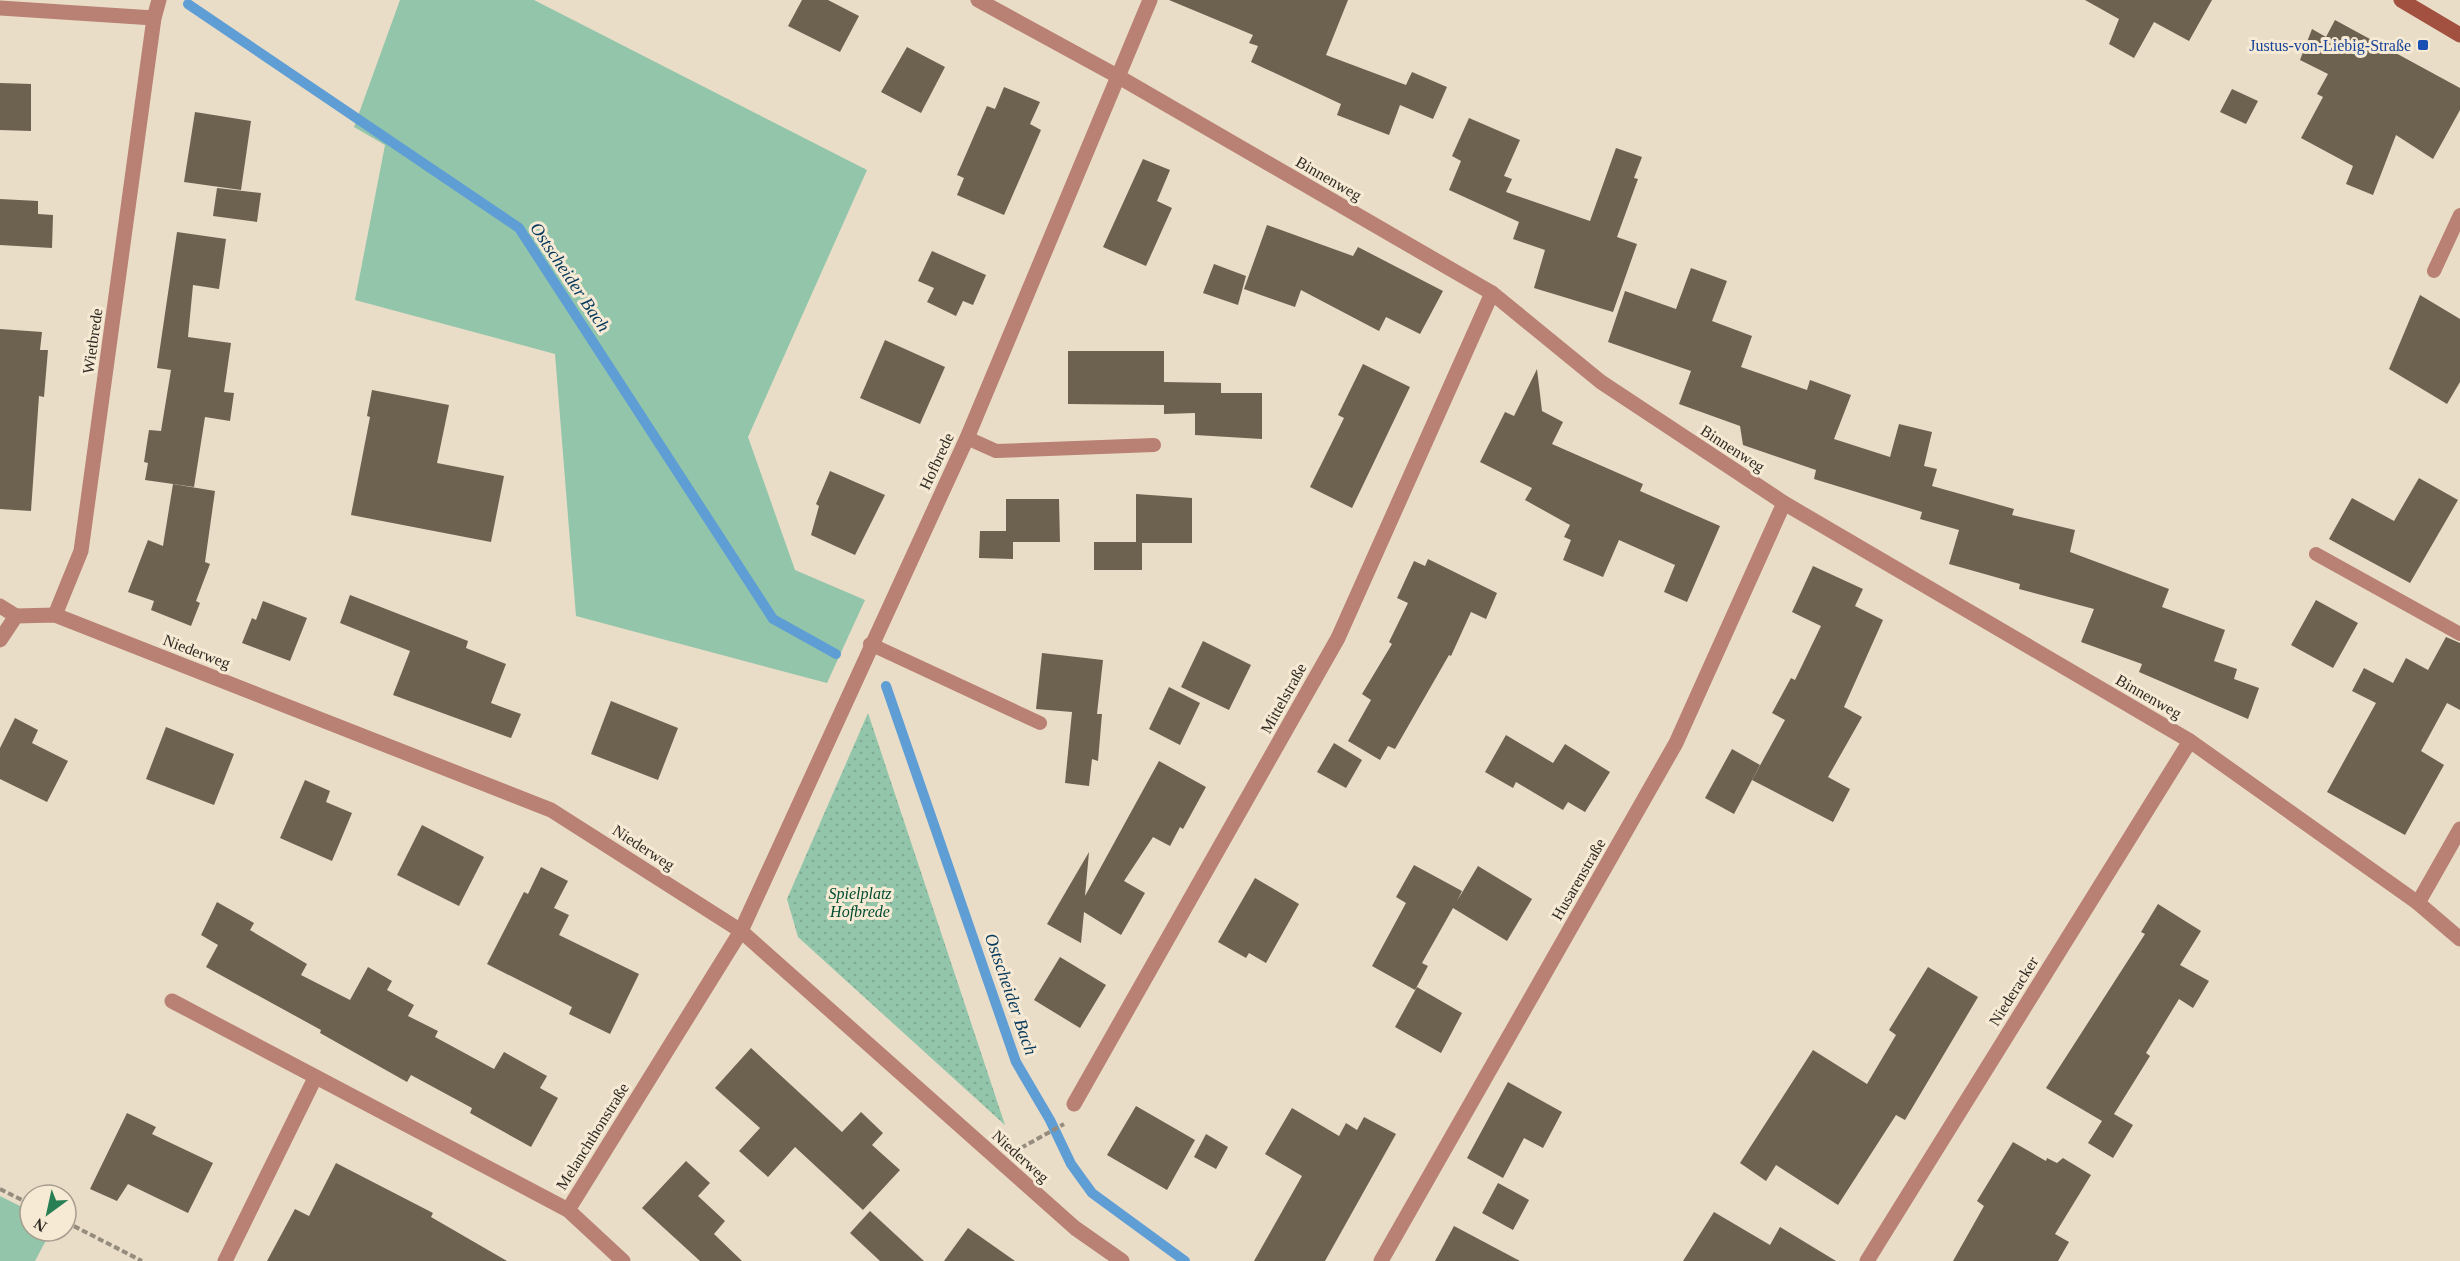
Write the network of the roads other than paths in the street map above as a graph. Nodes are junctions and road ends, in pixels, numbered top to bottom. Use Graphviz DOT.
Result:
graph roads {
  1 [pos="159,0"];
  2 [pos="978,0"];
  3 [pos="1150,0"];
  4 [pos="2401,0"];
  5 [pos="0,8"];
  6 [pos="154,18"];
  7 [pos="2460,35"];
  8 [pos="1119,77"];
  9 [pos="2460,215"];
  10 [pos="2434,271"];
  11 [pos="1492,293"];
  12 [pos="967,438"];
  13 [pos="1154,445"];
  14 [pos="1784,503"];
  15 [pos="2316,554"];
  16 [pos="0,606"];
  17 [pos="55,615"];
  18 [pos="16,616"];
  19 [pos="2460,634"];
  20 [pos="0,640"];
  21 [pos="870,644"];
  22 [pos="1040,723"];
  23 [pos="2190,741"];
  24 [pos="2460,829"];
  25 [pos="2418,903"];
  26 [pos="741,931"];
  27 [pos="2460,939"];
  28 [pos="172,1001"];
  29 [pos="315,1078"];
  30 [pos="1074,1104"];
  31 [pos="568,1210"];
  32 [pos="225,1261"];
  33 [pos="622,1261"];
  34 [pos="1122,1261"];
  35 [pos="1381,1261"];
  36 [pos="1867,1261"];
  1 -- 6 [label="street, Wietbrede"];
  2 -- 8 [label="street, Binnenweg"];
  3 -- 8 [label="street, Hofbrede"];
  4 -- 7 [label="main road"];
  5 -- 6 [label="street"];
  6 -- 17 [label="street, Wietbrede"];
  8 -- 11 [label="street, Binnenweg"];
  8 -- 12 [label="street, Hofbrede"];
  9 -- 10 [label="lane"];
  11 -- 14 [label="street, Binnenweg"];
  11 -- 30 [label="street, Mittelstraße"];
  12 -- 13 [label="lane"];
  12 -- 21 [label="street, Hofbrede"];
  14 -- 23 [label="street, Binnenweg"];
  14 -- 35 [label="street, Husarenstraße"];
  15 -- 19 [label="lane"];
  16 -- 18 [label="street"];
  17 -- 18 [label="street"];
  17 -- 26 [label="street, Niederweg"];
  18 -- 20 [label="street"];
  21 -- 22 [label="lane"];
  21 -- 26 [label="street, Hofbrede"];
  23 -- 25 [label="street, Binnenweg"];
  23 -- 36 [label="street, Niederacker"];
  24 -- 25 [label="street"];
  25 -- 27 [label="street, Binnenweg"];
  26 -- 31 [label="street, Melanchthonstraße"];
  26 -- 34 [label="street, Niederweg"];
  28 -- 29 [label="street, Melanchthonstraße"];
  29 -- 31 [label="street, Melanchthonstraße"];
  29 -- 32 [label="street"];
  31 -- 33 [label="street"];
}
